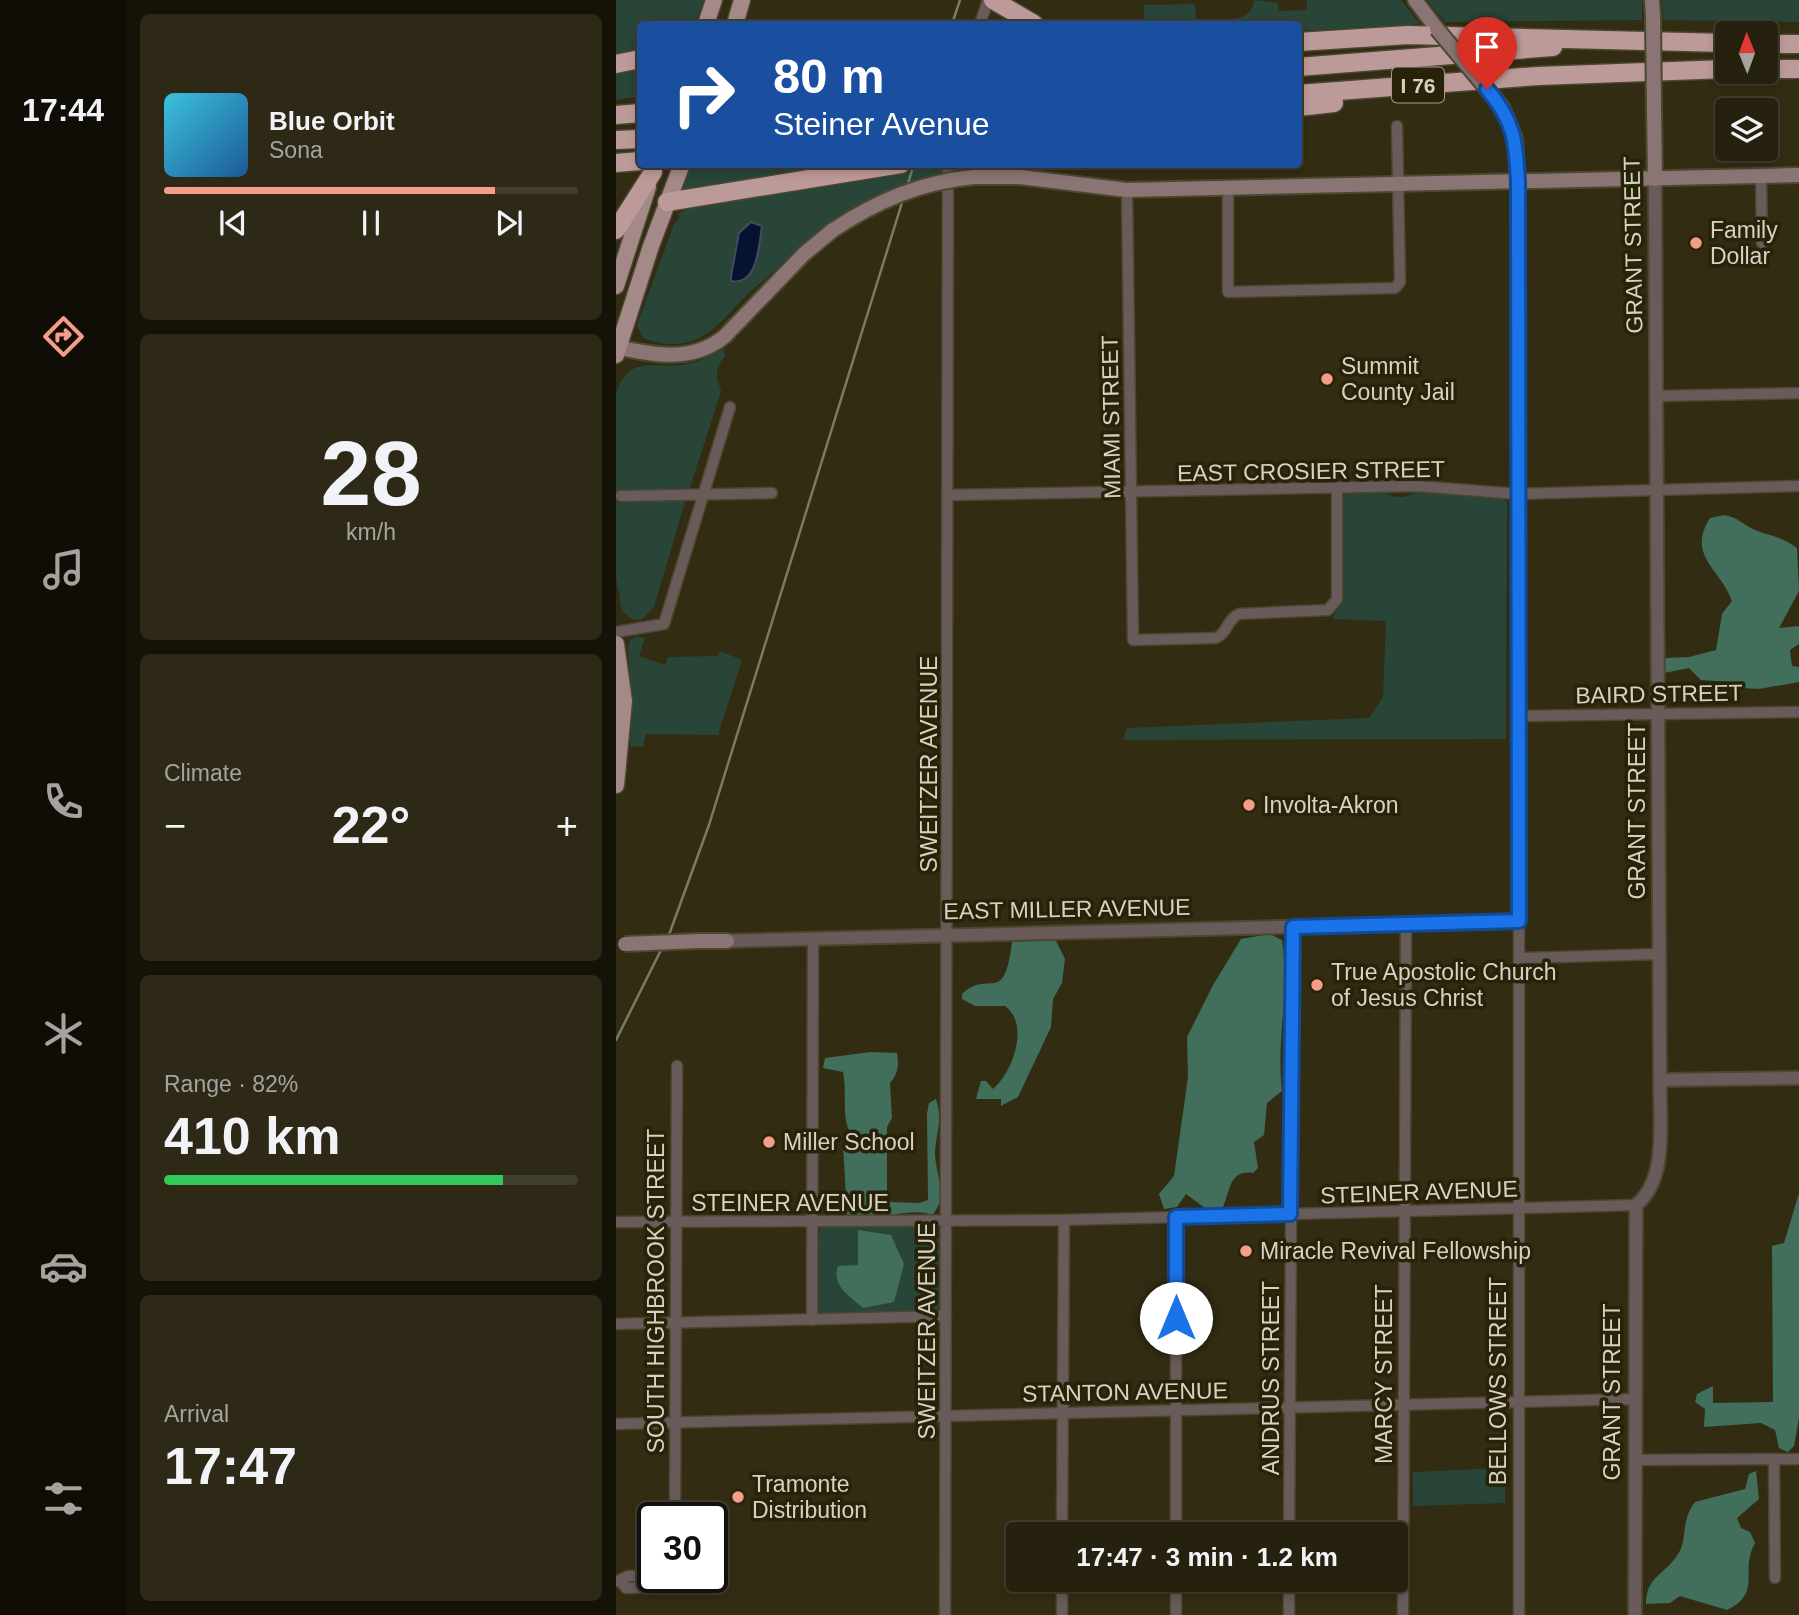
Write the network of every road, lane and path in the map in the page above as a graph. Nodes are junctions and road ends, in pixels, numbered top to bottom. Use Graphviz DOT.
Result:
graph roads {
  1 [pos="714,0"];
  2 [pos="743,0"];
  3 [pos="988,0"];
  4 [pos="993,0"];
  5 [pos="1415,0"];
  6 [pos="1652,0"];
  7 [pos="707,21"];
  8 [pos="736,21"];
  9 [pos="981,21"];
  10 [pos="1029,21"];
  11 [pos="1640,41"];
  12 [pos="1302,42"];
  13 [pos="1715,43"];
  14 [pos="1778,44"];
  15 [pos="1799,44"];
  16 [pos="637,60"];
  17 [pos="616,64"];
  18 [pos="1302,67"];
  19 [pos="1715,69"];
  20 [pos="1778,69"];
  21 [pos="1799,69"];
  22 [pos="1538,76"];
  23 [pos="1302,94"];
  24 [pos="1302,106"];
  25 [pos="1397,126"];
  26 [pos="617,163"];
  27 [pos="637,165"];
  28 [pos="649,168"];
  29 [pos="649,168"];
  30 [pos="680,168"];
  31 [pos="879,168"];
  32 [pos="948,168"];
  33 [pos="1799,175"];
  34 [pos="1761,176"];
  35 [pos="1655,179"];
  36 [pos="1518,182"];
  37 [pos="1400,185"];
  38 [pos="1127,190"];
  39 [pos="1228,190"];
  40 [pos="667,202"];
  41 [pos="616,230"];
  42 [pos="1762,243"];
  43 [pos="616,286"];
  44 [pos="617,350"];
  45 [pos="1799,393"];
  46 [pos="1657,396"];
  47 [pos="730,407"];
  48 [pos="1799,486"];
  49 [pos="1337,489"];
  50 [pos="1659,489"];
  51 [pos="772,493"];
  52 [pos="1131,493"];
  53 [pos="1518,494"];
  54 [pos="704,495"];
  55 [pos="949,495"];
  56 [pos="621,496"];
  57 [pos="616,632"];
  58 [pos="616,644"];
  59 [pos="1799,712"];
  60 [pos="1660,714"];
  61 [pos="1519,716"];
  62 [pos="616,785"];
  63 [pos="1519,921"];
  64 [pos="1406,924"];
  65 [pos="1293,927"];
  66 [pos="948,935"];
  67 [pos="813,939"];
  68 [pos="727,941"];
  69 [pos="620,944"];
  70 [pos="1659,954"];
  71 [pos="1520,958"];
  72 [pos="677,1066"];
  73 [pos="1799,1078"];
  74 [pos="1660,1080"];
  75 [pos="1636,1205"];
  76 [pos="1520,1208"];
  77 [pos="1404,1212"];
  78 [pos="1290,1214"];
  79 [pos="1176,1217"];
  80 [pos="1063,1220"];
  81 [pos="812,1221"];
  82 [pos="947,1221"];
  83 [pos="616,1222"];
  84 [pos="676,1223"];
  85 [pos="946,1316"];
  86 [pos="812,1320"];
  87 [pos="676,1323"];
  88 [pos="616,1324"];
  89 [pos="1635,1399"];
  90 [pos="1520,1402"];
  91 [pos="1402,1405"];
  92 [pos="1289,1407"];
  93 [pos="1176,1409"];
  94 [pos="1063,1412"];
  95 [pos="945,1416"];
  96 [pos="674,1422"];
  97 [pos="616,1424"];
  98 [pos="1774,1459"];
  99 [pos="1799,1459"];
  100 [pos="1635,1460"];
  101 [pos="675,1502"];
  102 [pos="1062,1522"];
  103 [pos="1176,1522"];
  104 [pos="1289,1522"];
  105 [pos="637,1576"];
  106 [pos="1775,1578"];
  107 [pos="618,1581"];
  108 [pos="637,1588"];
  109 [pos="1062,1592"];
  110 [pos="1176,1592"];
  111 [pos="1289,1592"];
  112 [pos="945,1615"];
  113 [pos="1062,1615"];
  114 [pos="1176,1615"];
  115 [pos="1289,1615"];
  116 [pos="1403,1615"];
  117 [pos="1519,1615"];
  118 [pos="1635,1615"];
  1 -- 7 [label="main road"];
  2 -- 8 [label="main road"];
  3 -- 9 [label="street"];
  4 -- 10 [label="highway"];
  5 -- 36 [label="main road, bridge"];
  6 -- 35 [label="main road, GRANT STREET, bridge"];
  11 -- 12 [label="highway"];
  11 -- 13 [label="highway, I 76"];
  11 -- 18 [label="highway, I 76"];
  14 -- 15 [label="highway"];
  16 -- 17 [label="highway"];
  19 -- 22 [label="highway, I 76"];
  20 -- 21 [label="highway"];
  22 -- 23 [label="highway, I 76"];
  22 -- 24 [label="highway"];
  25 -- 37 [label="street"];
  26 -- 27 [label="highway"];
  28 -- 41 [label="highway"];
  29 -- 43 [label="main road"];
  30 -- 40 [label="main road"];
  31 -- 40 [label="highway"];
  32 -- 55 [label="street, SWEITZER AVENUE"];
  33 -- 34 [label="main road"];
  34 -- 35 [label="main road"];
  34 -- 42 [label="street"];
  35 -- 36 [label="main road"];
  35 -- 46 [label="street, GRANT STREET"];
  36 -- 37 [label="main road"];
  36 -- 53 [label="street, BELLOWS STREET"];
  37 -- 39 [label="main road"];
  37 -- 39 [label="street"];
  38 -- 39 [label="main road"];
  38 -- 44 [label="main road, bridge"];
  38 -- 52 [label="street, MIAMI STREET"];
  40 -- 44 [label="main road"];
  45 -- 46 [label="street"];
  46 -- 50 [label="street, GRANT STREET"];
  47 -- 54 [label="street"];
  48 -- 50 [label="street, EAST CROSIER STREET"];
  49 -- 52 [label="street, EAST CROSIER STREET"];
  49 -- 52 [label="street, MIAMI STREET"];
  49 -- 53 [label="street, EAST CROSIER STREET"];
  50 -- 53 [label="street, EAST CROSIER STREET"];
  50 -- 60 [label="street, GRANT STREET"];
  51 -- 54 [label="street"];
  52 -- 55 [label="street, EAST CROSIER STREET"];
  53 -- 61 [label="street, BELLOWS STREET"];
  54 -- 56 [label="street"];
  54 -- 57 [label="street"];
  55 -- 66 [label="street, SWEITZER AVENUE"];
  58 -- 62 [label="main road"];
  59 -- 60 [label="street, BAIRD STREET"];
  60 -- 61 [label="street, BAIRD STREET"];
  60 -- 70 [label="street, GRANT STREET"];
  61 -- 63 [label="street, BELLOWS STREET"];
  63 -- 64 [label="street, EAST MILLER AVENUE"];
  63 -- 71 [label="street, BELLOWS STREET"];
  64 -- 65 [label="street, EAST MILLER AVENUE"];
  64 -- 77 [label="street, MARCY STREET"];
  65 -- 66 [label="street, EAST MILLER AVENUE"];
  65 -- 78 [label="street, ANDRUS STREET"];
  66 -- 67 [label="street, EAST MILLER AVENUE"];
  66 -- 82 [label="street, SWEITZER AVENUE"];
  67 -- 68 [label="street, EAST MILLER AVENUE"];
  67 -- 81 [label="street"];
  68 -- 69 [label="main road, EAST MILLER AVENUE, bridge"];
  70 -- 71 [label="street"];
  70 -- 74 [label="street, GRANT STREET"];
  71 -- 76 [label="street, BELLOWS STREET"];
  72 -- 84 [label="street, SOUTH HIGHBROOK STREET"];
  73 -- 74 [label="street"];
  74 -- 75 [label="street, GRANT STREET"];
  75 -- 76 [label="street, STEINER AVENUE"];
  75 -- 89 [label="street, GRANT STREET"];
  76 -- 77 [label="street, STEINER AVENUE"];
  76 -- 90 [label="street, BELLOWS STREET"];
  77 -- 78 [label="street, STEINER AVENUE"];
  77 -- 91 [label="street, MARCY STREET"];
  78 -- 79 [label="street, STEINER AVENUE"];
  78 -- 92 [label="street, ANDRUS STREET"];
  79 -- 80 [label="street, STEINER AVENUE"];
  79 -- 93 [label="street"];
  80 -- 82 [label="street, STEINER AVENUE"];
  80 -- 94 [label="street"];
  81 -- 82 [label="street, STEINER AVENUE"];
  81 -- 84 [label="street, STEINER AVENUE"];
  81 -- 86 [label="street"];
  82 -- 85 [label="street, SWEITZER AVENUE"];
  83 -- 84 [label="street, STEINER AVENUE"];
  84 -- 87 [label="street, SOUTH HIGHBROOK STREET"];
  85 -- 86 [label="street"];
  85 -- 95 [label="street, SWEITZER AVENUE"];
  86 -- 87 [label="street"];
  87 -- 88 [label="street"];
  87 -- 96 [label="street, SOUTH HIGHBROOK STREET"];
  89 -- 90 [label="street, STANTON AVENUE"];
  89 -- 100 [label="street, GRANT STREET"];
  90 -- 91 [label="street, STANTON AVENUE"];
  90 -- 117 [label="street, BELLOWS STREET"];
  91 -- 92 [label="street, STANTON AVENUE"];
  91 -- 116 [label="street, MARCY STREET"];
  92 -- 93 [label="street, STANTON AVENUE"];
  92 -- 104 [label="street, ANDRUS STREET"];
  93 -- 94 [label="street, STANTON AVENUE"];
  93 -- 103 [label="street"];
  94 -- 95 [label="street, STANTON AVENUE"];
  94 -- 102 [label="street"];
  95 -- 96 [label="street, STANTON AVENUE"];
  95 -- 112 [label="street, SWEITZER AVENUE"];
  96 -- 97 [label="street, STANTON AVENUE"];
  96 -- 101 [label="street, SOUTH HIGHBROOK STREET"];
  98 -- 99 [label="street"];
  98 -- 100 [label="street"];
  98 -- 106 [label="street"];
  100 -- 118 [label="street, GRANT STREET"];
  105 -- 107 [label="street"];
  107 -- 108 [label="street"];
  109 -- 113 [label="street"];
  110 -- 114 [label="street"];
  111 -- 115 [label="street"];
}
